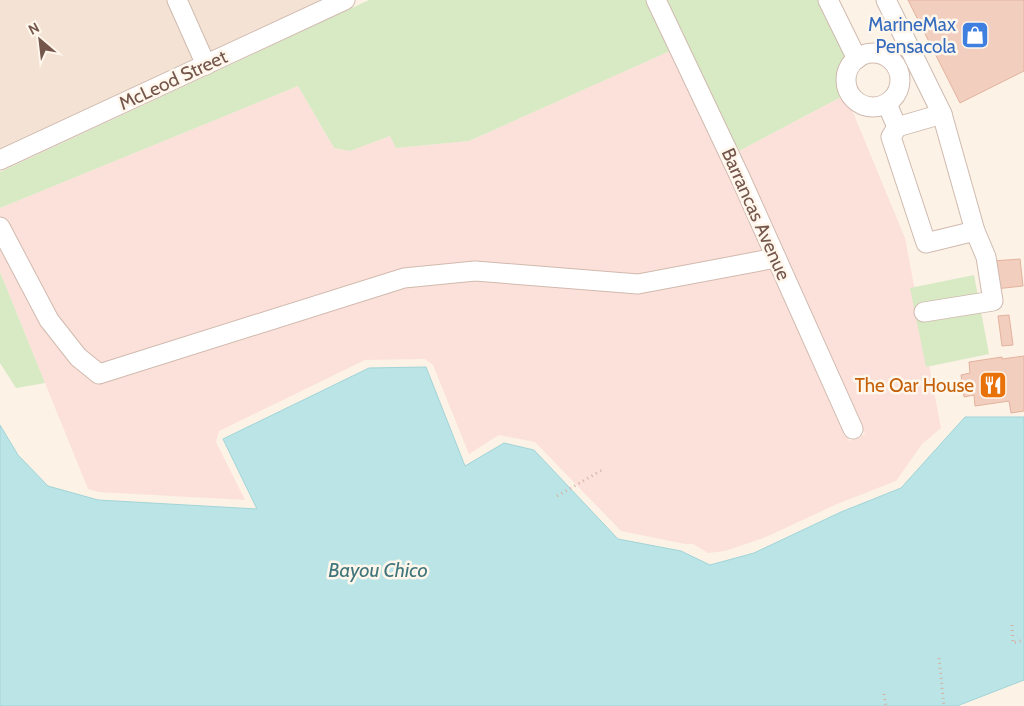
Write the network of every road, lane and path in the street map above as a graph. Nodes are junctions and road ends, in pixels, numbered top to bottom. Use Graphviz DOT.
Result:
graph roads {
  1 [pos="177,0"];
  2 [pos="345,0"];
  3 [pos="656,0"];
  4 [pos="828,0"];
  5 [pos="886,0"];
  6 [pos="856,59"];
  7 [pos="206,65"];
  8 [pos="887,104"];
  9 [pos="942,114"];
  10 [pos="897,127"];
  11 [pos="0,160"];
  12 [pos="0,227"];
  13 [pos="974,232"];
  14 [pos="776,258"];
  15 [pos="924,312"];
  16 [pos="853,429"];
  17 [pos="602,470"];
  18 [pos="557,496"];
  19 [pos="1012,625"];
  20 [pos="1024,640"];
  21 [pos="939,658"];
  22 [pos="884,694"];
  23 [pos="886,706"];
  24 [pos="944,706"];
  1 -- 7 [label="street"];
  2 -- 7 [label="street, McLeod Street"];
  3 -- 14 [label="street, Barrancas Avenue"];
  4 -- 6 [label="street"];
  5 -- 9 [label="street"];
  6 -- 8 [label="street"];
  6 -- 8 [label="street"];
  7 -- 11 [label="street, McLeod Street"];
  8 -- 10 [label="street"];
  9 -- 10 [label="street"];
  9 -- 13 [label="street"];
  10 -- 13 [label="street"];
  12 -- 14 [label="street"];
  13 -- 15 [label="street"];
  14 -- 16 [label="street, Barrancas Avenue"];
  17 -- 18 [label="path"];
  19 -- 20 [label="path"];
  21 -- 24 [label="path"];
  22 -- 23 [label="path"];
}
